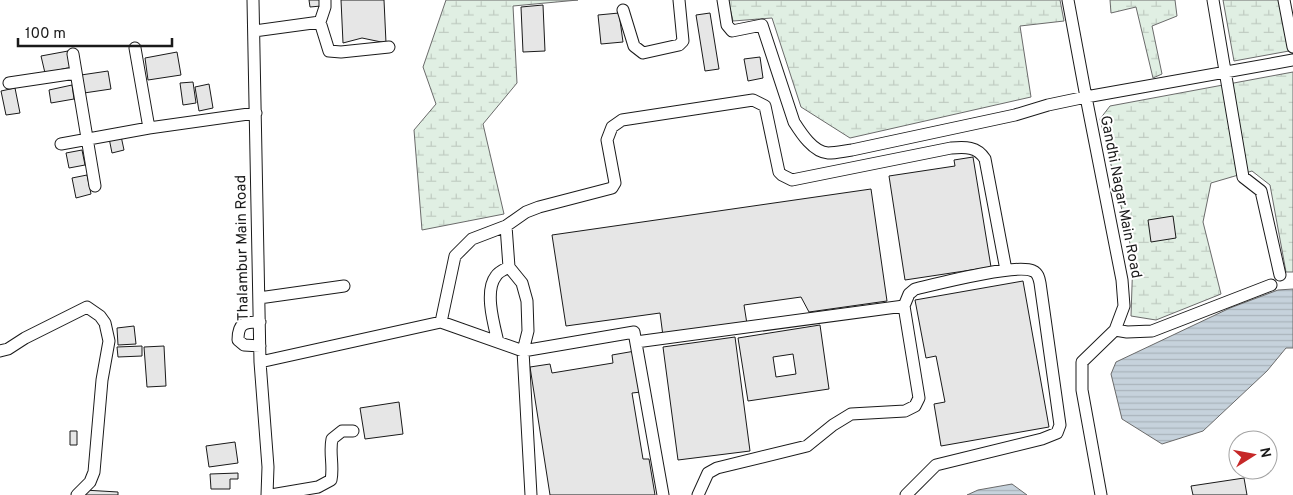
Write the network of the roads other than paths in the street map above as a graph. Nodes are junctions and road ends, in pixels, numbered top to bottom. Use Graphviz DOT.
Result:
graph roads {
  1 [pos="253,0"];
  2 [pos="324,0"];
  3 [pos="679,0"];
  4 [pos="723,0"];
  5 [pos="1068,0"];
  6 [pos="1212,0"];
  7 [pos="1284,0"];
  8 [pos="623,10"];
  9 [pos="320,22"];
  10 [pos="254,31"];
  11 [pos="389,47"];
  12 [pos="1293,47"];
  13 [pos="135,48"];
  14 [pos="73,54"];
  15 [pos="1293,60"];
  16 [pos="1225,71"];
  17 [pos="76,73"];
  18 [pos="9,84"];
  19 [pos="1086,97"];
  20 [pos="256,114"];
  21 [pos="149,128"];
  22 [pos="87,138"];
  23 [pos="61,144"];
  24 [pos="95,186"];
  25 [pos="506,226"];
  26 [pos="509,267"];
  27 [pos="1006,270"];
  28 [pos="1280,274"];
  29 [pos="1271,285"];
  30 [pos="344,286"];
  31 [pos="259,298"];
  32 [pos="904,306"];
  33 [pos="260,322"];
  34 [pos="441,322"];
  35 [pos="1115,330"];
  36 [pos="498,342"];
  37 [pos="636,342"];
  38 [pos="260,346"];
  39 [pos="0,351"];
  40 [pos="523,351"];
  41 [pos="260,362"];
  42 [pos="353,431"];
  43 [pos="77,495"];
  44 [pos="269,495"];
  45 [pos="531,495"];
  46 [pos="663,495"];
  47 [pos="698,495"];
  48 [pos="906,495"];
  49 [pos="1101,495"];
  1 -- 10 [label="street, Thalambur Main Road"];
  2 -- 9 [label="street"];
  3 -- 8 [label="street"];
  4 -- 19 [label="street"];
  5 -- 19 [label="street"];
  6 -- 16 [label="street"];
  7 -- 12 [label="street"];
  9 -- 10 [label="street"];
  9 -- 11 [label="street"];
  10 -- 20 [label="street, Thalambur Main Road"];
  13 -- 21 [label="street"];
  14 -- 17 [label="street"];
  15 -- 16 [label="street, Gandhi Nagar Main Road"];
  16 -- 19 [label="street, Gandhi Nagar Main Road"];
  16 -- 28 [label="street"];
  17 -- 18 [label="street"];
  17 -- 22 [label="street"];
  19 -- 35 [label="street, Gandhi Nagar Main Road"];
  20 -- 21 [label="street"];
  20 -- 31 [label="street, Thalambur Main Road"];
  21 -- 22 [label="street"];
  22 -- 23 [label="street"];
  22 -- 24 [label="street"];
  25 -- 26 [label="street"];
  25 -- 27 [label="street"];
  25 -- 34 [label="street"];
  26 -- 36 [label="street"];
  26 -- 40 [label="street"];
  27 -- 32 [label="street"];
  27 -- 48 [label="street"];
  29 -- 35 [label="street"];
  30 -- 31 [label="street"];
  31 -- 33 [label="street, Thalambur Main Road"];
  32 -- 37 [label="street"];
  32 -- 47 [label="street"];
  33 -- 38 [label="street, Thalambur Main Road"];
  33 -- 38 [label="street"];
  34 -- 36 [label="street"];
  34 -- 41 [label="street"];
  35 -- 49 [label="street, Gandhi Nagar Main Road"];
  36 -- 40 [label="street"];
  37 -- 40 [label="street"];
  37 -- 46 [label="street"];
  38 -- 41 [label="street, Thalambur Main Road"];
  39 -- 43 [label="street"];
  40 -- 45 [label="street"];
  41 -- 44 [label="street, Thalambur Main Road"];
  42 -- 44 [label="street"];
}
